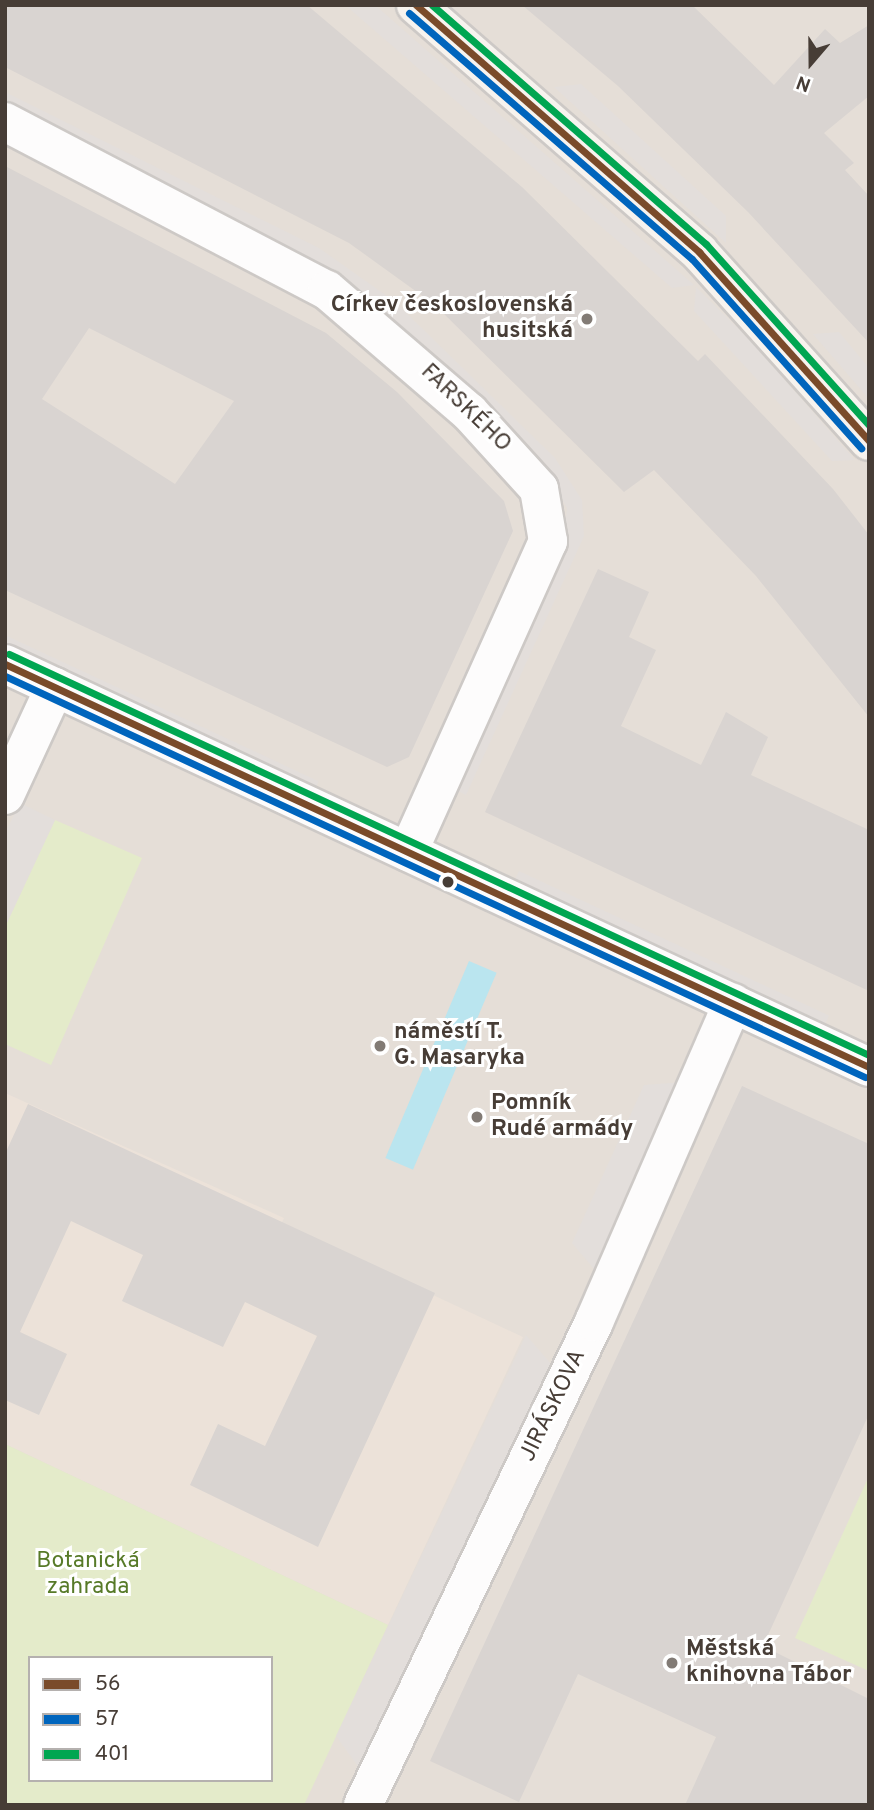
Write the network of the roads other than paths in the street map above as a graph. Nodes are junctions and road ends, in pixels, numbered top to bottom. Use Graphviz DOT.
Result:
graph roads {
  1 [pos="416,5"];
  2 [pos="5,122"];
  3 [pos="869,440"];
  4 [pos="5,664"];
  5 [pos="55,687"];
  6 [pos="5,795"];
  7 [pos="408,852"];
  8 [pos="733,1003"];
  9 [pos="869,1066"];
  10 [pos="363,1805"];
  1 -- 3 [label="main road"];
  2 -- 7 [label="street, FARSKÉHO"];
  4 -- 5 [label="street"];
  5 -- 6 [label="street"];
  5 -- 7 [label="street"];
  7 -- 8 [label="street"];
  8 -- 9 [label="street"];
  8 -- 10 [label="street, JIRÁSKOVA"];
}
